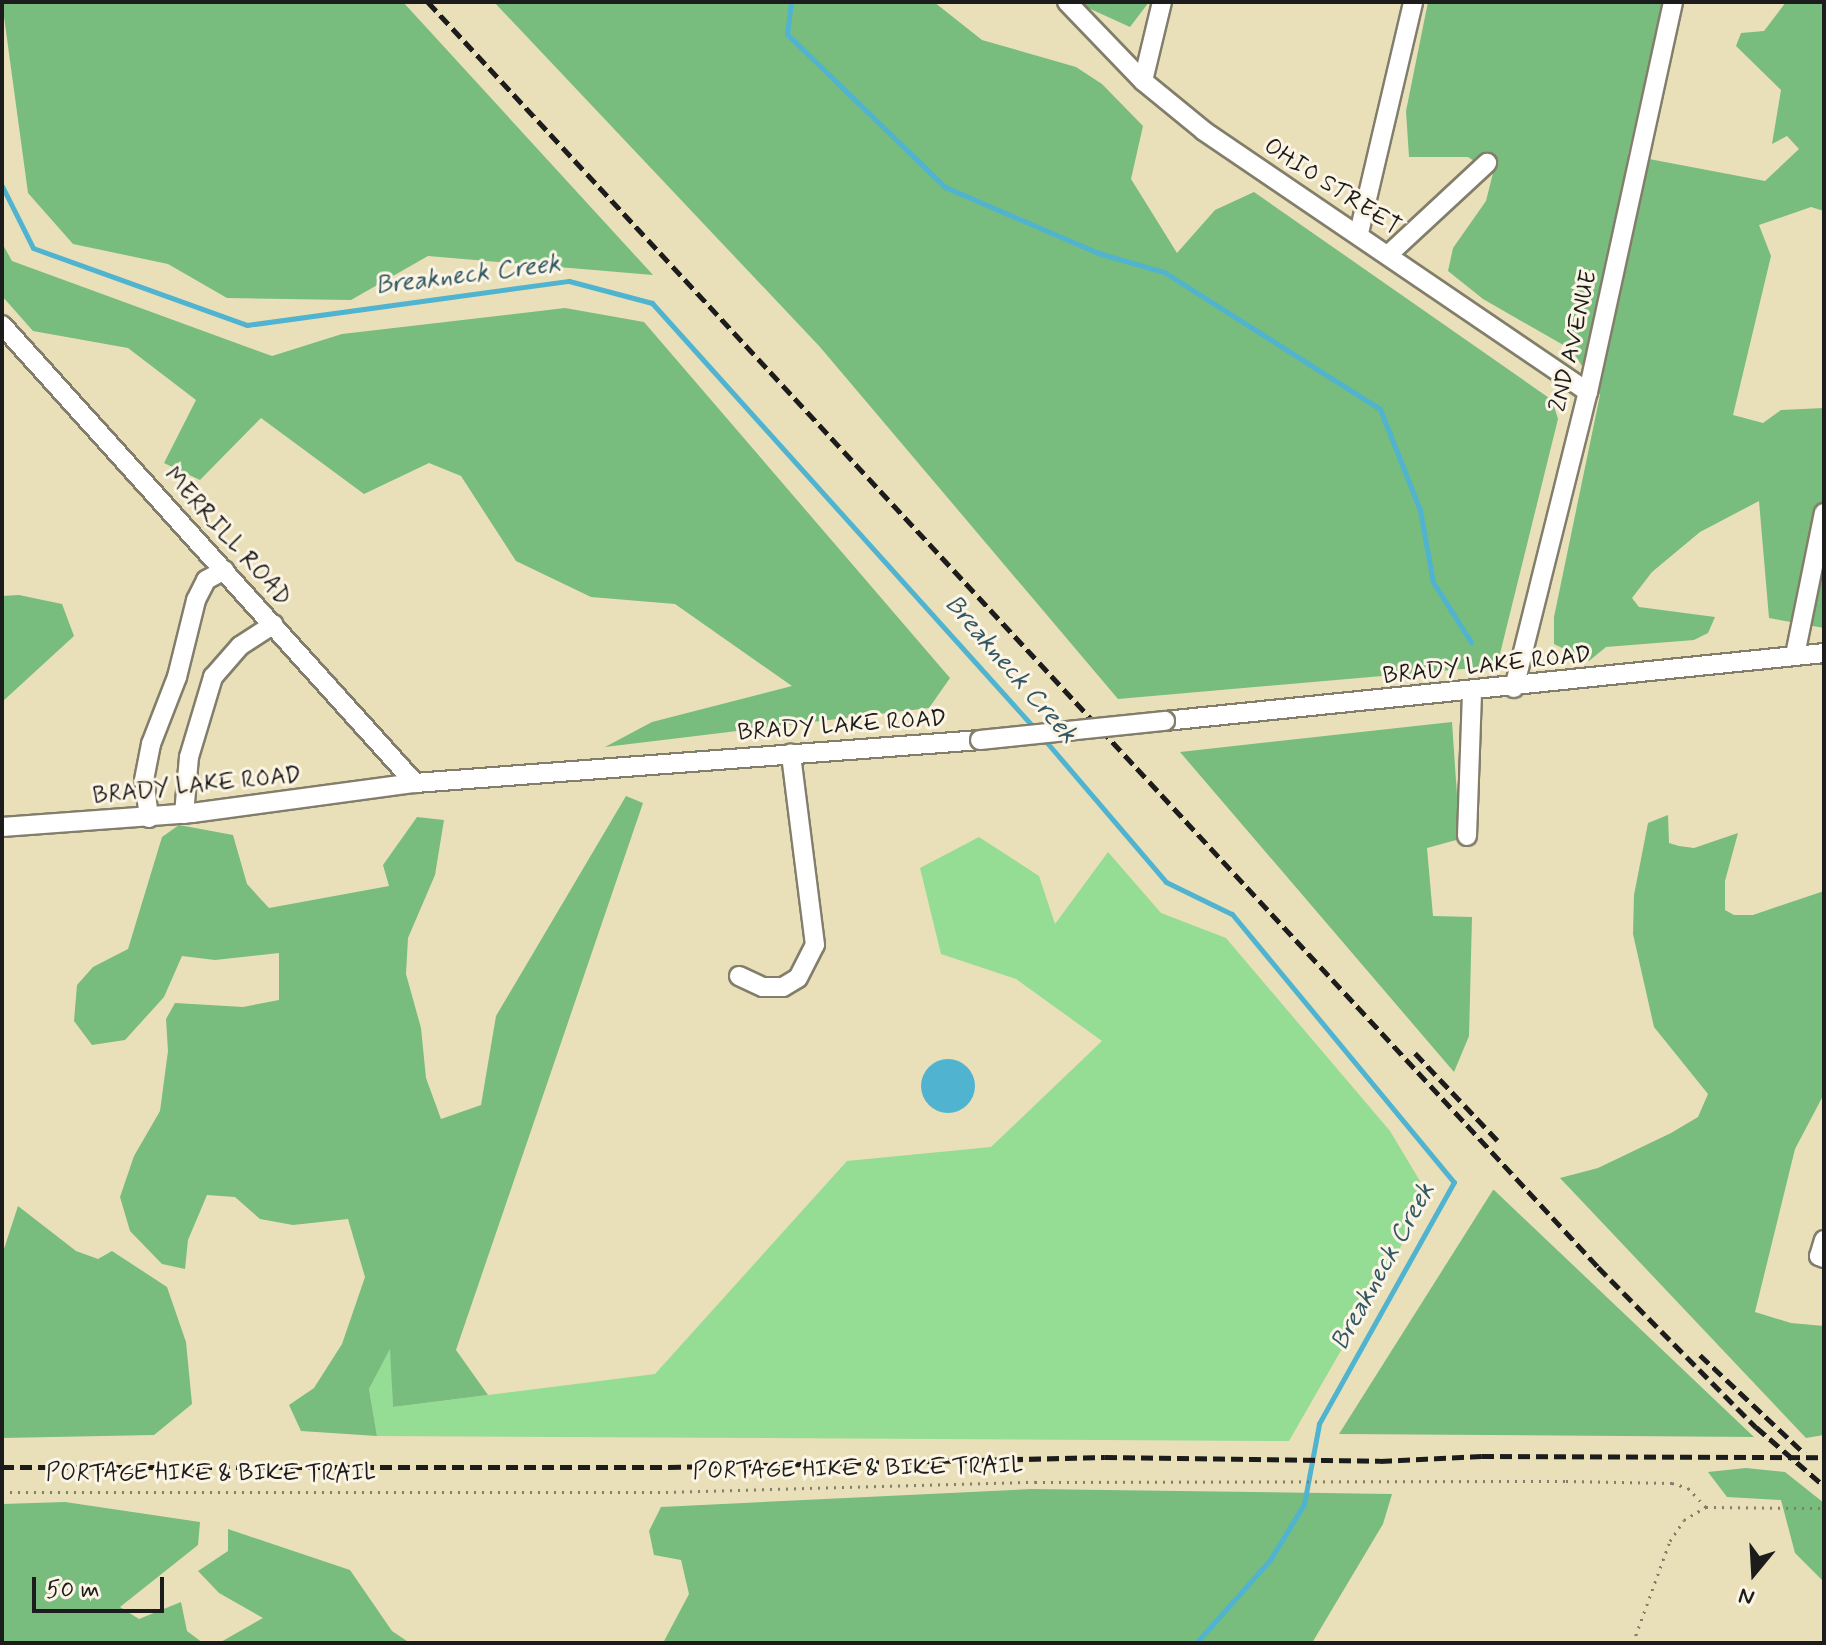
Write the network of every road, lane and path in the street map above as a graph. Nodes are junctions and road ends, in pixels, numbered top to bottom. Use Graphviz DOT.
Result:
graph roads {
  1 [pos="1067,2"];
  2 [pos="1162,2"];
  3 [pos="1413,2"];
  4 [pos="1673,2"];
  5 [pos="1143,81"];
  6 [pos="1487,163"];
  7 [pos="1359,233"];
  8 [pos="1389,254"];
  9 [pos="2,325"];
  10 [pos="1588,392"];
  11 [pos="1824,513"];
  12 [pos="225,570"];
  13 [pos="274,624"];
  14 [pos="1824,653"];
  15 [pos="1795,655"];
  16 [pos="1514,688"];
  17 [pos="1472,692"];
  18 [pos="791,754"];
  19 [pos="415,783"];
  20 [pos="184,814"];
  21 [pos="149,818"];
  22 [pos="2,827"];
  23 [pos="1467,836"];
  24 [pos="739,976"];
  25 [pos="1824,1240"];
  26 [pos="1824,1258"];
  27 [pos="2,1492"];
  28 [pos="1706,1507"];
  29 [pos="1823,1508"];
  30 [pos="1633,1643"];
  1 -- 5 [label="street, OHIO STREET"];
  2 -- 5 [label="street"];
  3 -- 7 [label="street"];
  4 -- 10 [label="street, 2ND AVENUE"];
  5 -- 7 [label="street, OHIO STREET"];
  6 -- 8 [label="street"];
  7 -- 8 [label="street, OHIO STREET"];
  8 -- 10 [label="street, OHIO STREET"];
  9 -- 12 [label="street, MERRILL ROAD"];
  10 -- 16 [label="street, 2ND AVENUE"];
  11 -- 15 [label="street"];
  12 -- 13 [label="street, MERRILL ROAD"];
  12 -- 21 [label="street"];
  13 -- 19 [label="street, MERRILL ROAD"];
  13 -- 20 [label="street"];
  14 -- 15 [label="street, BRADY LAKE ROAD"];
  15 -- 16 [label="street, BRADY LAKE ROAD"];
  16 -- 17 [label="street, BRADY LAKE ROAD"];
  17 -- 18 [label="street, BRADY LAKE ROAD, bridge"];
  17 -- 23 [label="street"];
  18 -- 19 [label="street, BRADY LAKE ROAD"];
  18 -- 24 [label="street"];
  19 -- 20 [label="street, BRADY LAKE ROAD"];
  20 -- 21 [label="street, BRADY LAKE ROAD"];
  21 -- 22 [label="street, BRADY LAKE ROAD"];
  25 -- 26 [label="street"];
  27 -- 28 [label="path, PORTAGE HIKE & BIKE TRAIL"];
  28 -- 29 [label="path"];
  28 -- 30 [label="path"];
}
